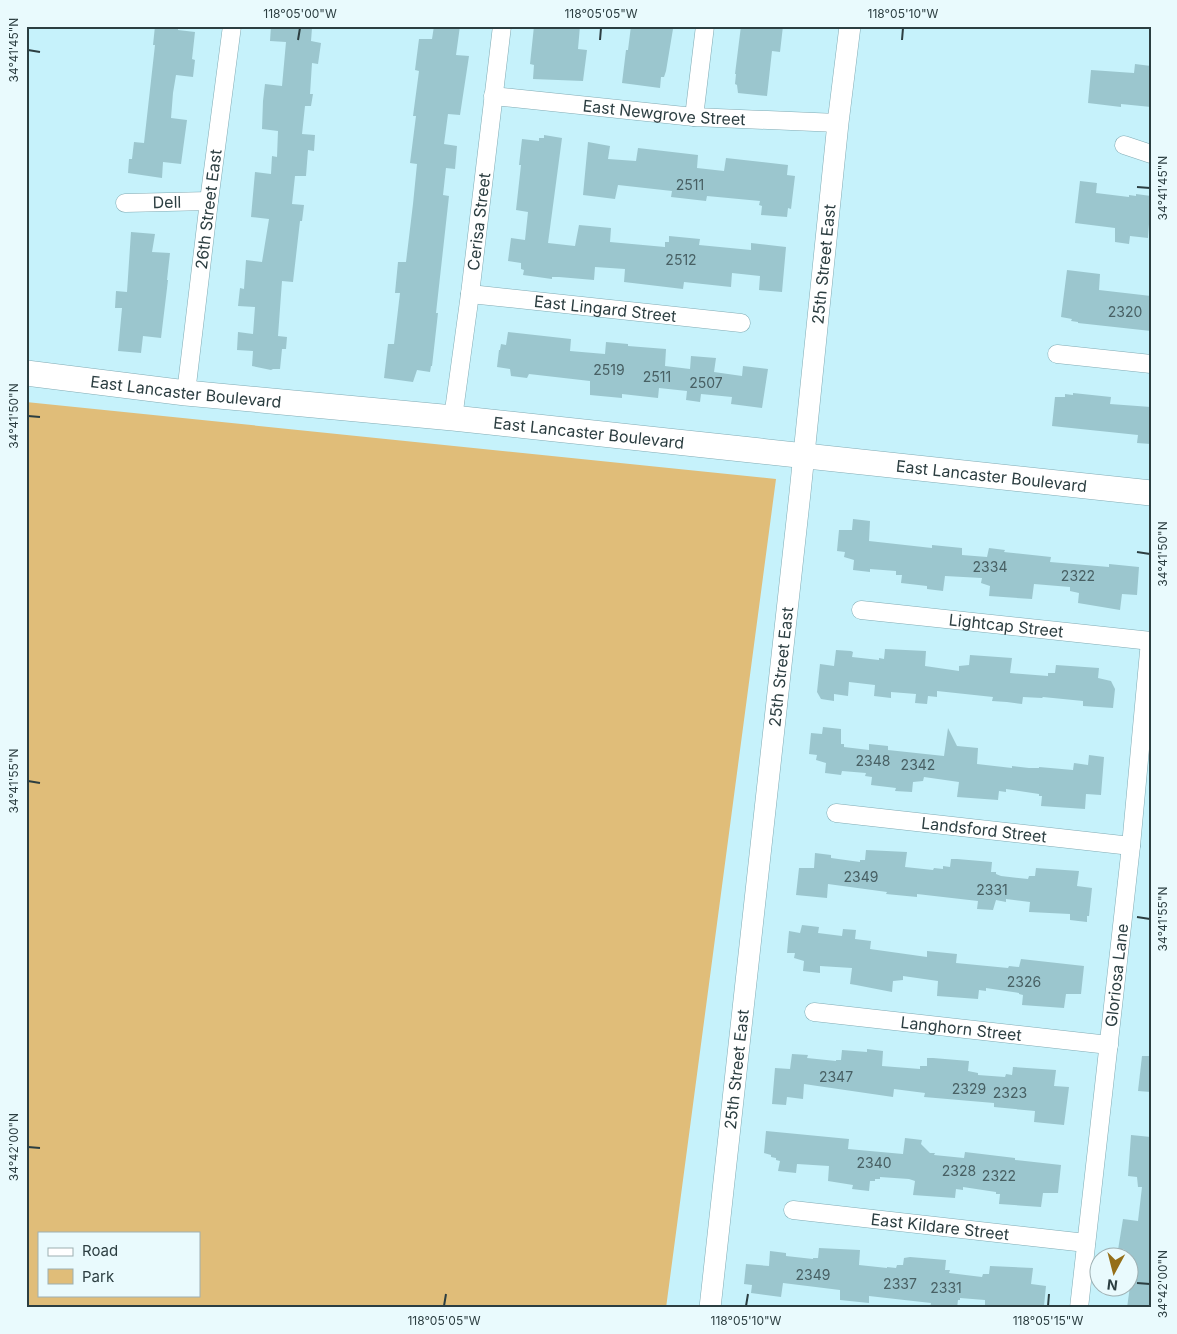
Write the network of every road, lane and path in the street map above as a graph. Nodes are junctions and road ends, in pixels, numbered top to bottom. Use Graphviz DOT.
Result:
graph roads {
  1 [pos="232,26"];
  2 [pos="502,26"];
  3 [pos="705,26"];
  4 [pos="850,26"];
  5 [pos="493,96"];
  6 [pos="694,117"];
  7 [pos="838,124"];
  8 [pos="1124,145"];
  9 [pos="1151,154"];
  10 [pos="209,201"];
  11 [pos="125,203"];
  12 [pos="470,294"];
  13 [pos="741,322"];
  14 [pos="1057,354"];
  15 [pos="1151,364"];
  16 [pos="26,373"];
  17 [pos="186,393"];
  18 [pos="453,418"];
  19 [pos="804,455"];
  20 [pos="1151,492"];
  21 [pos="861,610"];
  22 [pos="1150,641"];
  23 [pos="836,813"];
  24 [pos="1131,846"];
  25 [pos="814,1012"];
  26 [pos="1109,1045"];
  27 [pos="792,1210"];
  28 [pos="1086,1243"];
  29 [pos="710,1308"];
  30 [pos="1079,1308"];
  1 -- 10 [label="street, 26th Street East"];
  2 -- 5 [label="street, Cerisa Street"];
  3 -- 6 [label="street"];
  4 -- 7 [label="street, 25th Street East"];
  5 -- 6 [label="street, East Newgrove Street"];
  5 -- 12 [label="street, Cerisa Street"];
  6 -- 7 [label="street, East Newgrove Street"];
  7 -- 19 [label="street, 25th Street East"];
  8 -- 9 [label="street"];
  10 -- 11 [label="street, Dell"];
  10 -- 17 [label="street, 26th Street East"];
  12 -- 13 [label="street, East Lingard Street"];
  12 -- 18 [label="street, Cerisa Street"];
  14 -- 15 [label="street"];
  16 -- 17 [label="main road, East Lancaster Boulevard"];
  17 -- 18 [label="main road, East Lancaster Boulevard"];
  18 -- 19 [label="main road, East Lancaster Boulevard"];
  19 -- 20 [label="main road, East Lancaster Boulevard"];
  19 -- 29 [label="street, 25th Street East"];
  21 -- 22 [label="street, Lightcap Street"];
  22 -- 24 [label="street, Gloriosa Lane"];
  23 -- 24 [label="street, Landsford Street"];
  24 -- 26 [label="street, Gloriosa Lane"];
  25 -- 26 [label="street, Langhorn Street"];
  26 -- 28 [label="street, Gloriosa Lane"];
  27 -- 28 [label="street, East Kildare Street"];
  28 -- 30 [label="street, Gloriosa Lane"];
}
